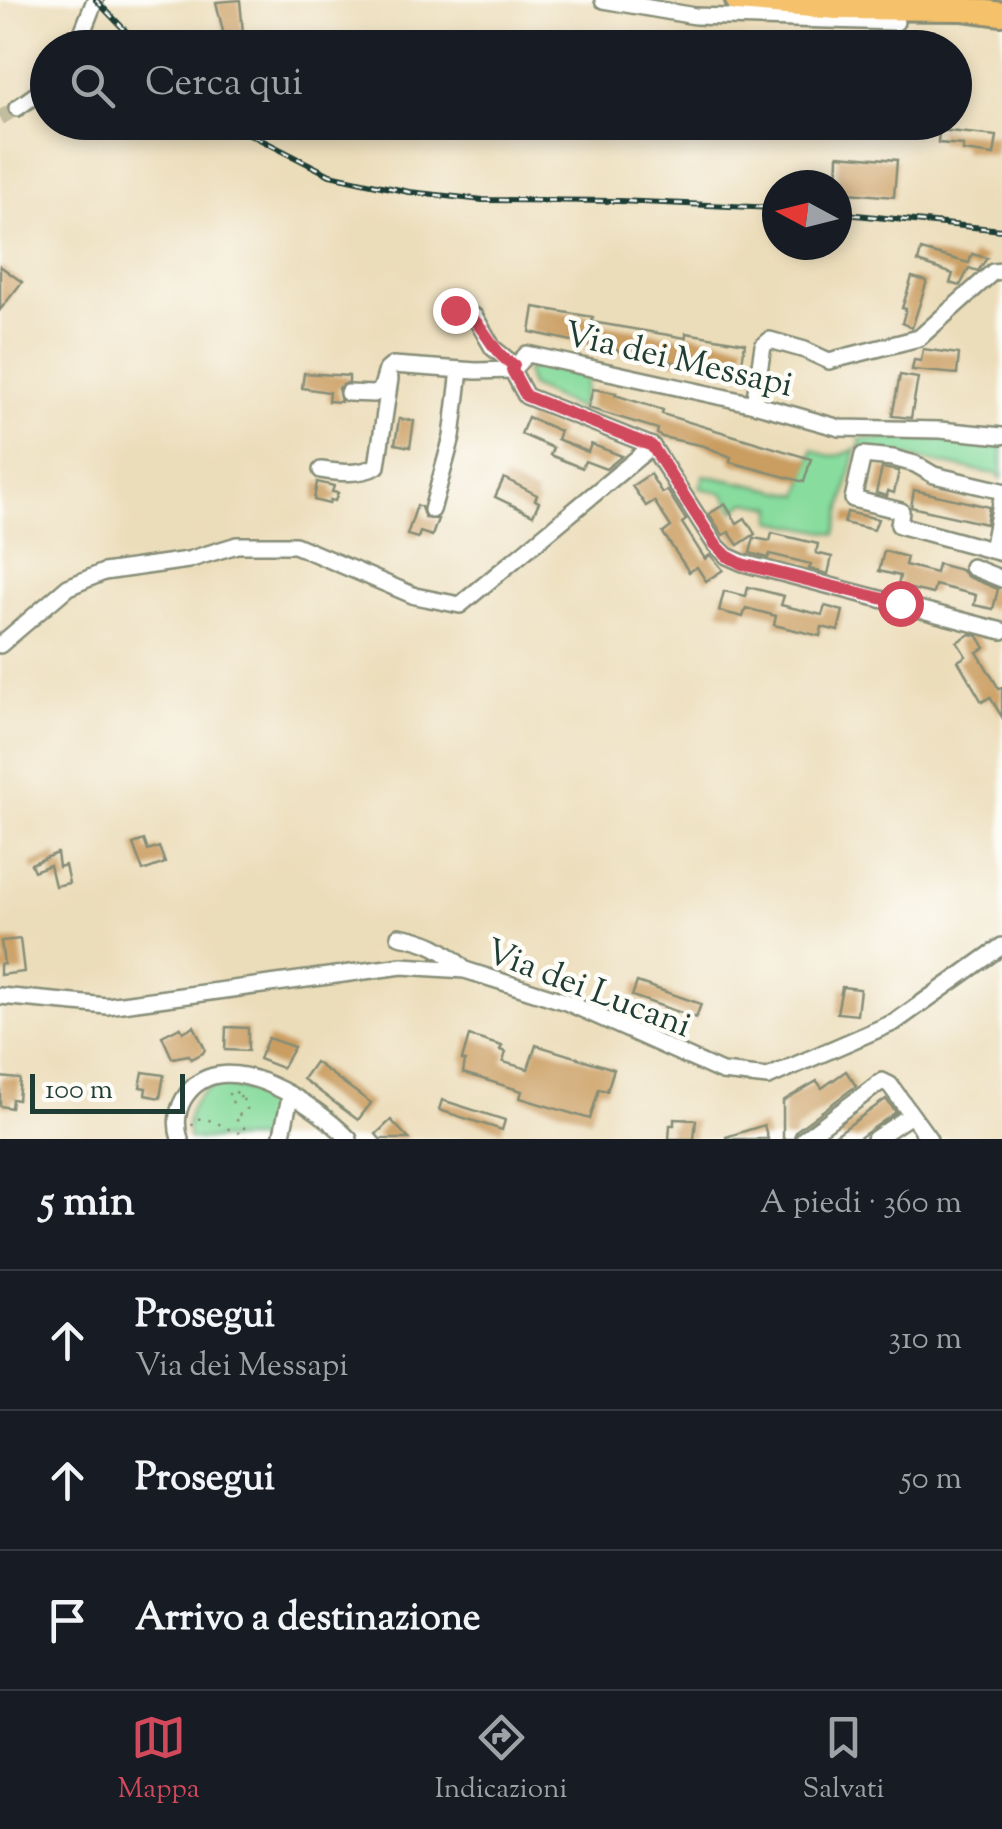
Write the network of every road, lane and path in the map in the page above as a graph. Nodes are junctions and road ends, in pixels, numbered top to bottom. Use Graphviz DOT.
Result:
graph roads {
  1 [pos="94,0"];
  2 [pos="603,0"];
  3 [pos="737,0"];
  4 [pos="910,0"];
  5 [pos="938,0"];
  6 [pos="961,9"];
  7 [pos="1002,14"];
  8 [pos="896,22"];
  9 [pos="83,30"];
  10 [pos="30,99"];
  11 [pos="17,108"];
  12 [pos="1002,271"];
  13 [pos="455,310"];
  14 [pos="393,365"];
  15 [pos="513,368"];
  16 [pos="460,370"];
  17 [pos="348,393"];
  18 [pos="754,404"];
  19 [pos="1002,436"];
  20 [pos="652,446"];
  21 [pos="321,470"];
  22 [pos="1002,494"];
  23 [pos="432,510"];
  24 [pos="997,551"];
  25 [pos="972,568"];
  26 [pos="1002,580"];
  27 [pos="1002,630"];
  28 [pos="0,645"];
  29 [pos="399,936"];
  30 [pos="1002,946"];
  31 [pos="465,970"];
  32 [pos="0,996"];
  33 [pos="241,1096"];
  34 [pos="290,1097"];
  35 [pos="911,1115"];
  36 [pos="186,1134"];
  37 [pos="245,1137"];
  38 [pos="281,1139"];
  39 [pos="349,1139"];
  40 [pos="804,1139"];
  41 [pos="875,1139"];
  42 [pos="929,1139"];
  1 -- 9 [label="street"];
  2 -- 8 [label="street"];
  3 -- 6 [label="highway"];
  4 -- 6 [label="highway"];
  5 -- 6 [label="highway"];
  6 -- 7 [label="highway"];
  10 -- 11 [label="street"];
  12 -- 18 [label="street"];
  13 -- 15 [label="street"];
  14 -- 16 [label="street"];
  14 -- 17 [label="street"];
  14 -- 21 [label="street"];
  15 -- 16 [label="street"];
  15 -- 18 [label="street, Via dei Messapi"];
  15 -- 20 [label="street, Via dei Messapi"];
  16 -- 23 [label="street"];
  18 -- 19 [label="street, Via dei Messapi"];
  20 -- 27 [label="street"];
  20 -- 28 [label="street"];
  22 -- 24 [label="street"];
  22 -- 24 [label="street"];
  25 -- 26 [label="street"];
  29 -- 31 [label="street"];
  30 -- 31 [label="street, Via dei Lucani"];
  31 -- 32 [label="street, Via dei Lucani"];
  33 -- 37 [label="path"];
  34 -- 36 [label="street"];
  34 -- 38 [label="street"];
  34 -- 39 [label="street"];
  35 -- 40 [label="street"];
  35 -- 41 [label="street"];
  35 -- 42 [label="street"];
  36 -- 37 [label="path"];
}
